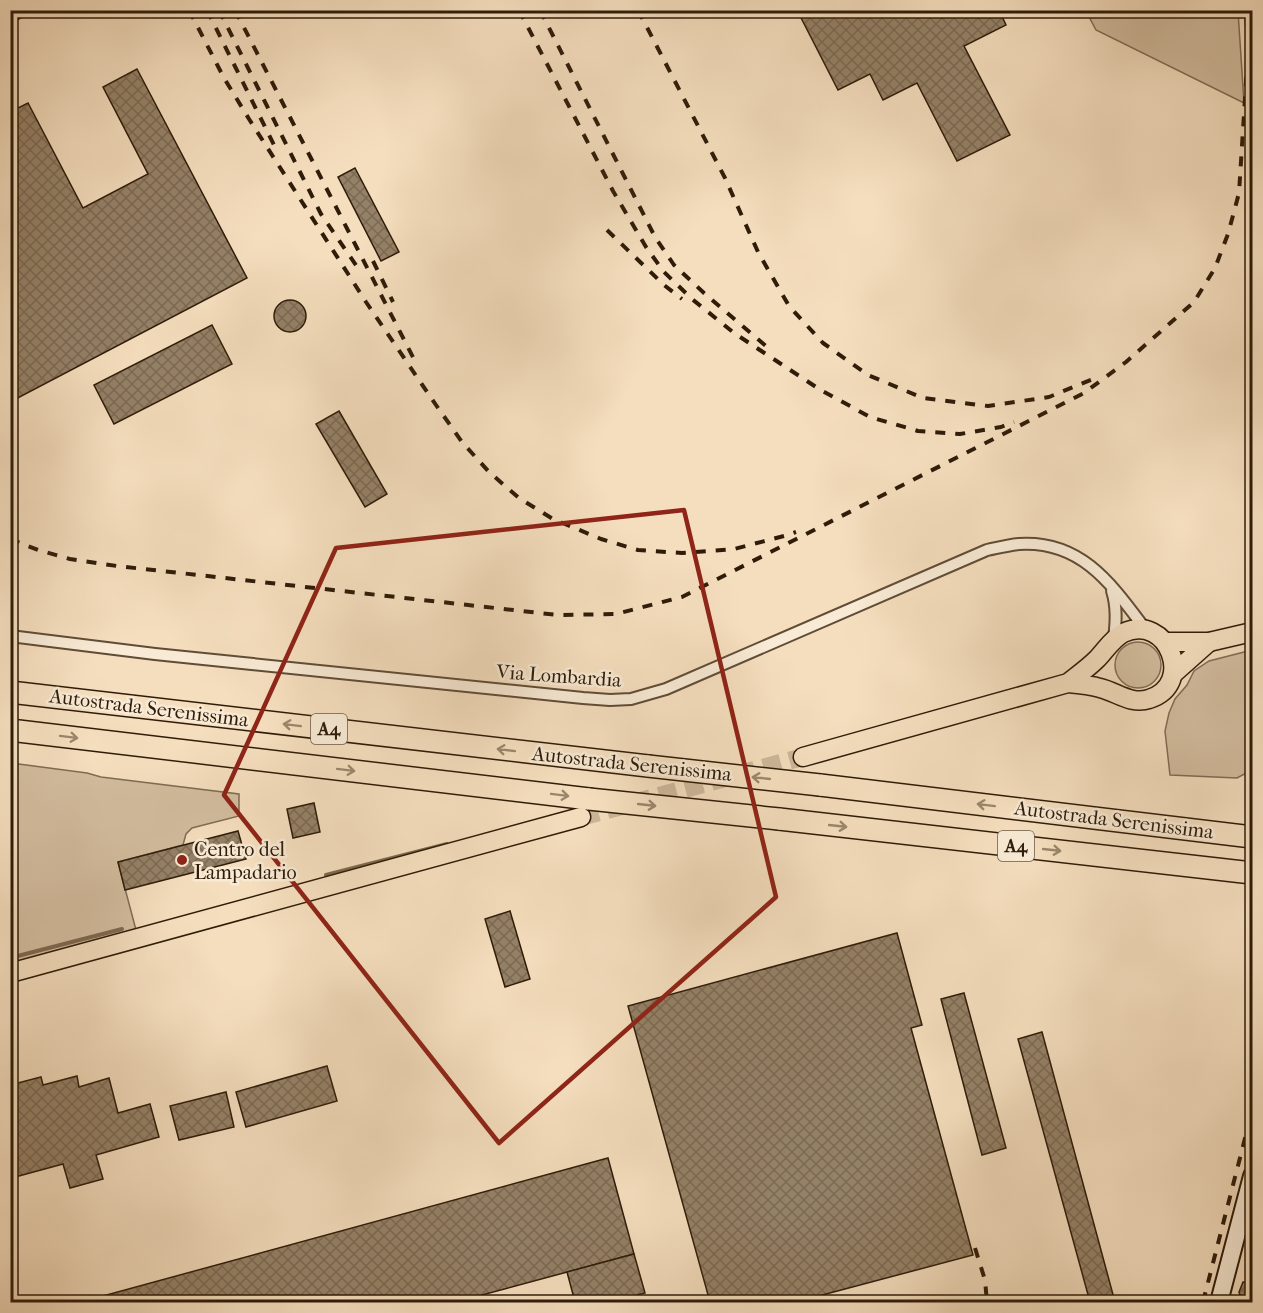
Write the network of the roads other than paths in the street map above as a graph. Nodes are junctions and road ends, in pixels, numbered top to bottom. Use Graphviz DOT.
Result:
graph roads {
  1 [pos="1103,578"];
  2 [pos="1146,631"];
  3 [pos="1252,632"];
  4 [pos="10,636"];
  5 [pos="1165,642"];
  6 [pos="1209,642"];
  7 [pos="1111,644"];
  8 [pos="1173,674"];
  9 [pos="1068,683"];
  10 [pos="10,692"];
  11 [pos="1115,692"];
  12 [pos="10,730"];
  13 [pos="803,757"];
  14 [pos="585,808"];
  15 [pos="1252,837"];
  16 [pos="1252,873"];
  17 [pos="10,973"];
  18 [pos="1252,1176"];
  19 [pos="1219,1302"];
  1 -- 2 [label="street, Via Lombardia"];
  1 -- 4 [label="street, Via Lombardia"];
  1 -- 7 [label="street, Via Lombardia"];
  2 -- 5 [label="main road"];
  2 -- 7 [label="main road"];
  3 -- 6 [label="main road"];
  5 -- 6 [label="main road"];
  5 -- 8 [label="main road"];
  6 -- 8 [label="main road"];
  7 -- 9 [label="main road"];
  7 -- 11 [label="main road"];
  8 -- 11 [label="main road"];
  9 -- 11 [label="main road"];
  9 -- 13 [label="main road"];
  15 -- 10 [label="highway, Autostrada Serenissima / A4, one-way, bridge"];
  12 -- 14 [label="highway, Autostrada Serenissima / A4, one-way"];
  14 -- 16 [label="highway, Autostrada Serenissima / A4, one-way, bridge"];
  14 -- 17 [label="main road"];
  18 -- 19 [label="street"];
}
